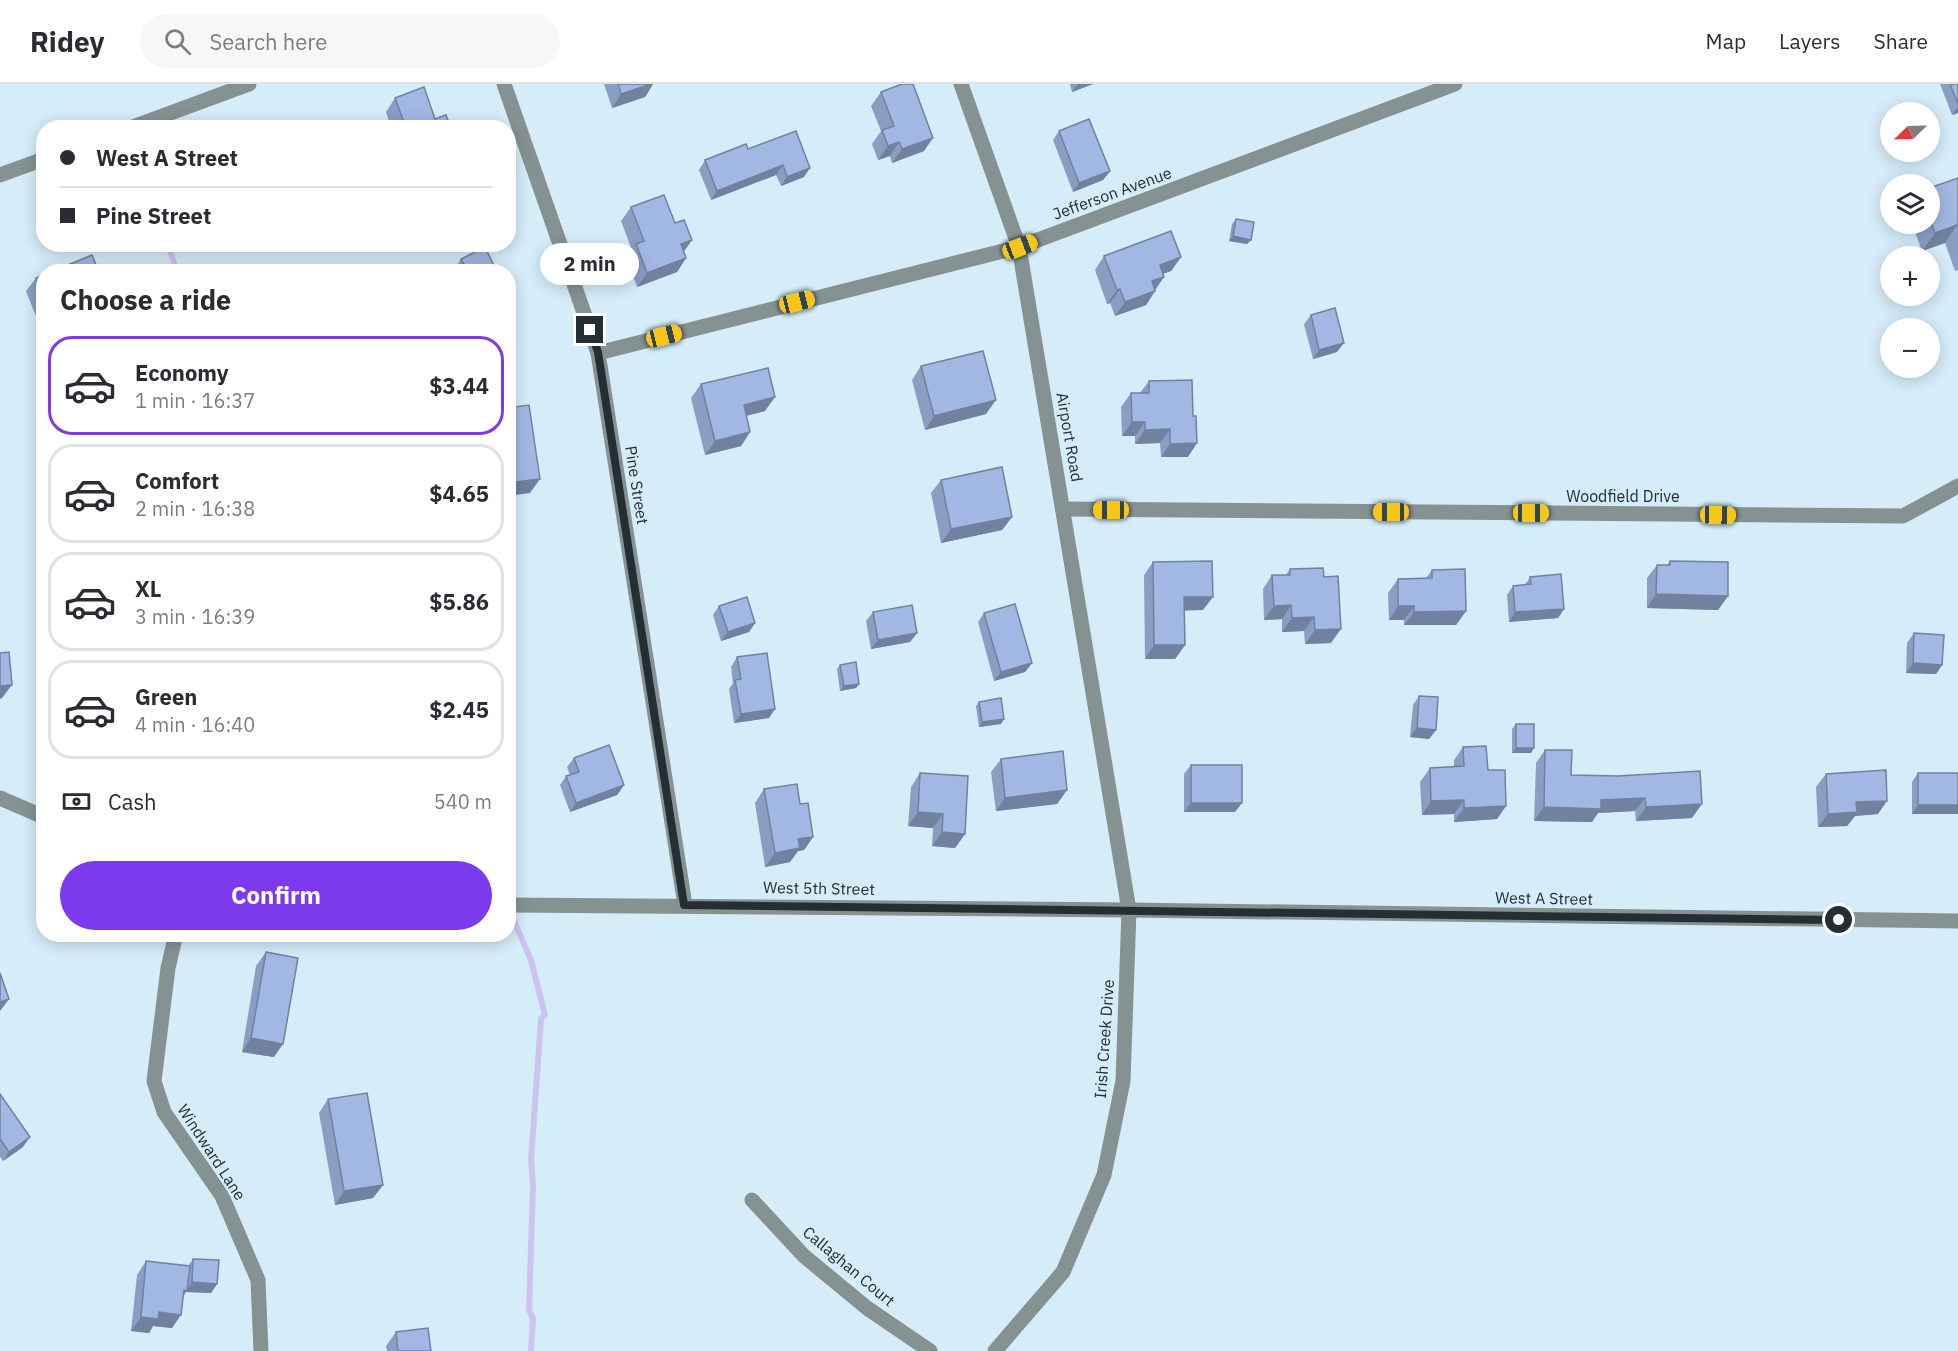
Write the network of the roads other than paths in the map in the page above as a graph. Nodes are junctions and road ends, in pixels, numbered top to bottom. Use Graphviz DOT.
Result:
graph roads {
  1 [pos="249,84"];
  2 [pos="504,84"];
  3 [pos="961,84"];
  4 [pos="1455,84"];
  5 [pos="151,120"];
  6 [pos="36,162"];
  7 [pos="0,175"];
  8 [pos="1020,247"];
  9 [pos="598,352"];
  10 [pos="1958,486"];
  11 [pos="1064,509"];
  12 [pos="0,798"];
  13 [pos="36,814"];
  14 [pos="516,904"];
  15 [pos="684,905"];
  16 [pos="1129,910"];
  17 [pos="1958,921"];
  18 [pos="174,942"];
  19 [pos="752,1200"];
  20 [pos="261,1351"];
  21 [pos="930,1351"];
  22 [pos="995,1351"];
  1 -- 5 [label="street"];
  2 -- 9 [label="street, Pine Street"];
  3 -- 8 [label="street, Airport Road"];
  4 -- 8 [label="street, Jefferson Avenue"];
  6 -- 7 [label="street"];
  8 -- 9 [label="street, Jefferson Avenue"];
  8 -- 11 [label="street, Airport Road"];
  9 -- 15 [label="street, Pine Street"];
  10 -- 11 [label="street, Woodfield Drive"];
  11 -- 16 [label="street, Airport Road"];
  12 -- 13 [label="street"];
  14 -- 15 [label="street, West 5th Street"];
  15 -- 16 [label="street, West 5th Street"];
  16 -- 17 [label="street, West A Street"];
  16 -- 22 [label="street, Irish Creek Drive"];
  18 -- 20 [label="street, Windward Lane"];
  19 -- 21 [label="street, Callaghan Court"];
}
